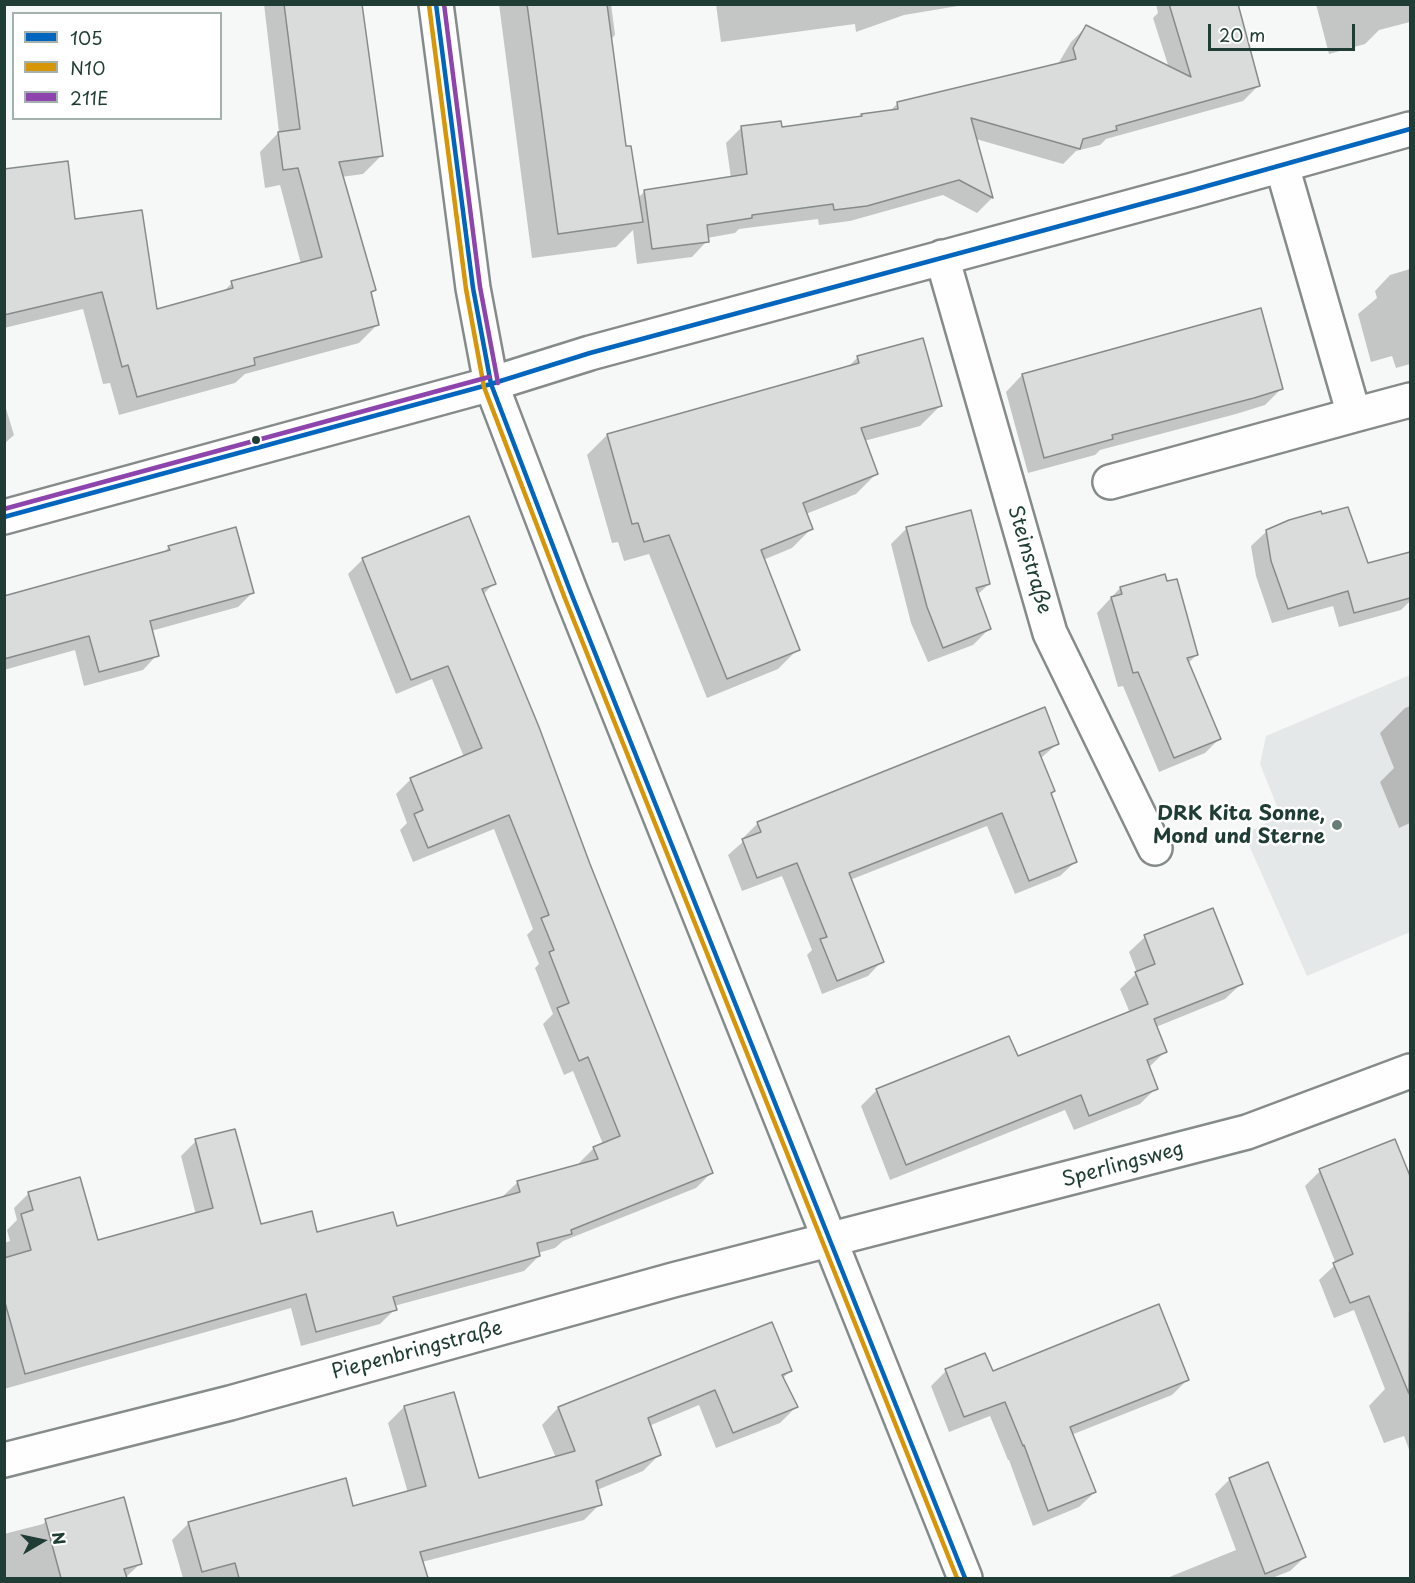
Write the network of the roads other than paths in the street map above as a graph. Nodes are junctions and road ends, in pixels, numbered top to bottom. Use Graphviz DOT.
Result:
graph roads {
  1 [pos="436,4"];
  2 [pos="1410,129"];
  3 [pos="1282,166"];
  4 [pos="942,257"];
  5 [pos="491,384"];
  6 [pos="1410,400"];
  7 [pos="1354,416"];
  8 [pos="1110,482"];
  9 [pos="4,517"];
  10 [pos="1155,848"];
  11 [pos="1410,1071"];
  12 [pos="830,1241"];
  13 [pos="4,1460"];
  14 [pos="965,1578"];
  1 -- 5 [label="street"];
  2 -- 3 [label="street"];
  3 -- 4 [label="street"];
  3 -- 7 [label="street"];
  4 -- 5 [label="street"];
  4 -- 10 [label="street, Steinstraße"];
  5 -- 9 [label="street"];
  5 -- 12 [label="street"];
  6 -- 7 [label="street"];
  7 -- 8 [label="street"];
  11 -- 12 [label="street, Sperlingsweg"];
  12 -- 13 [label="street, Piepenbringstraße"];
  12 -- 14 [label="street"];
}
